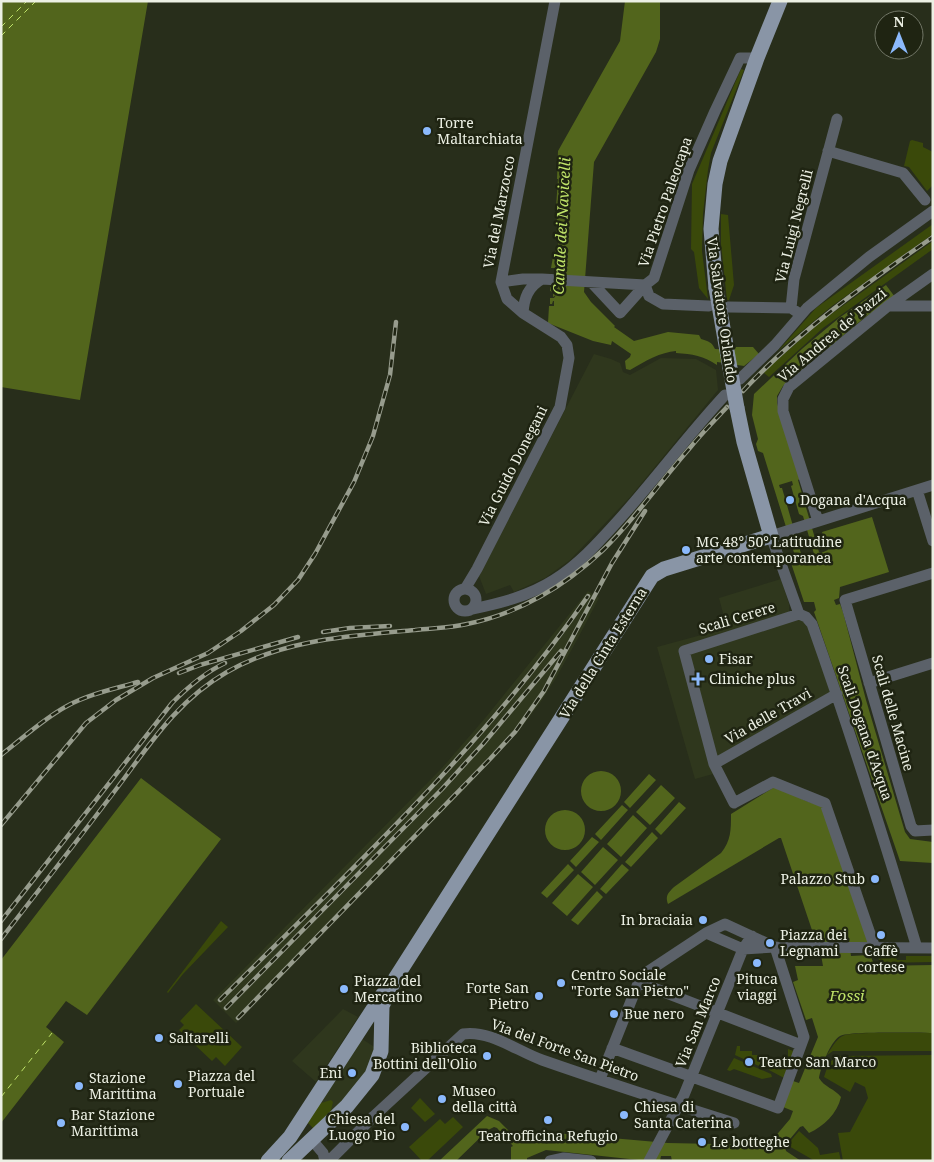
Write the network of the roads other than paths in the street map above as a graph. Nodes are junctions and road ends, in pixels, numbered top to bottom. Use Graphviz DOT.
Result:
graph roads {
  1 [pos="555,1"];
  2 [pos="780,1"];
  3 [pos="757,58"];
  4 [pos="837,119"];
  5 [pos="828,151"];
  6 [pos="925,200"];
  7 [pos="933,211"];
  8 [pos="933,274"];
  9 [pos="547,279"];
  10 [pos="501,282"];
  11 [pos="592,283"];
  12 [pos="645,285"];
  13 [pos="709,306"];
  14 [pos="888,306"];
  15 [pos="933,306"];
  16 [pos="728,307"];
  17 [pos="796,311"];
  18 [pos="523,313"];
  19 [pos="740,380"];
  20 [pos="725,395"];
  21 [pos="933,485"];
  22 [pos="917,490"];
  23 [pos="818,520"];
  24 [pos="777,533"];
  25 [pos="933,541"];
  26 [pos="933,573"];
  27 [pos="465,589"];
  28 [pos="476,596"];
  29 [pos="498,603"];
  30 [pos="472,609"];
  31 [pos="799,614"];
  32 [pos="933,663"];
  33 [pos="869,683"];
  34 [pos="837,694"];
  35 [pos="714,764"];
  36 [pos="933,830"];
  37 [pos="706,933"];
  38 [pos="752,936"];
  39 [pos="775,947"];
  40 [pos="873,948"];
  41 [pos="916,948"];
  42 [pos="933,948"];
  43 [pos="743,949"];
  44 [pos="395,979"];
  45 [pos="638,982"];
  46 [pos="717,1013"];
  47 [pos="365,1019"];
  48 [pos="382,1025"];
  49 [pos="801,1045"];
  50 [pos="612,1048"];
  51 [pos="692,1076"];
  52 [pos="600,1079"];
  53 [pos="679,1106"];
  54 [pos="734,1123"];
  55 [pos="309,1142"];
  56 [pos="268,1161"];
  57 [pos="289,1161"];
  58 [pos="325,1161"];
  59 [pos="329,1161"];
  60 [pos="550,1161"];
  61 [pos="591,1161"];
  62 [pos="649,1161"];
  1 -- 10 [label="street, Via del Marzocco"];
  2 -- 3 [label="main road, Via Salvatore Orlando"];
  3 -- 12 [label="street, Via Pietro Paleocapa"];
  3 -- 24 [label="main road, Via Salvatore Orlando, bridge"];
  4 -- 5 [label="street, Via Luigi Negrelli"];
  5 -- 6 [label="street"];
  5 -- 17 [label="street, Via Luigi Negrelli"];
  7 -- 17 [label="street"];
  8 -- 14 [label="street, Via Andrea de' Pazzi"];
  9 -- 10 [label="street, Via del Marzocco"];
  9 -- 11 [label="street, Via del Marzocco"];
  9 -- 18 [label="street"];
  10 -- 18 [label="street, Via del Marzocco"];
  11 -- 12 [label="street, Via del Marzocco"];
  11 -- 12 [label="street"];
  12 -- 13 [label="street"];
  14 -- 15 [label="street"];
  14 -- 23 [label="street, Via Andrea de' Pazzi"];
  16 -- 17 [label="street"];
  17 -- 19 [label="street"];
  18 -- 27 [label="street, Via Guido Donegani"];
  20 -- 29 [label="street"];
  21 -- 22 [label="street, Via della Cinta Esterna"];
  22 -- 23 [label="street, Via della Cinta Esterna"];
  22 -- 25 [label="street"];
  23 -- 24 [label="street, Via della Cinta Esterna"];
  24 -- 31 [label="street, Scali Dogana d'Acqua"];
  24 -- 44 [label="main road, Via della Cinta Esterna"];
  26 -- 33 [label="street, Scali delle Macine"];
  27 -- 28 [label="street"];
  27 -- 30 [label="street"];
  28 -- 29 [label="street"];
  28 -- 30 [label="street"];
  29 -- 30 [label="street"];
  31 -- 34 [label="street, Scali Dogana d'Acqua"];
  31 -- 35 [label="street, Scali Cerere"];
  32 -- 33 [label="street"];
  33 -- 36 [label="street, Scali delle Macine"];
  34 -- 35 [label="street, Via delle Travi"];
  34 -- 41 [label="street, Scali Dogana d'Acqua"];
  35 -- 40 [label="street"];
  37 -- 38 [label="street"];
  37 -- 43 [label="street"];
  37 -- 45 [label="street"];
  38 -- 39 [label="street"];
  38 -- 43 [label="street"];
  39 -- 40 [label="street"];
  39 -- 43 [label="street"];
  39 -- 49 [label="street"];
  40 -- 41 [label="street"];
  41 -- 42 [label="street"];
  43 -- 46 [label="street, Via San Marco"];
  44 -- 47 [label="main road, Via della Cinta Esterna"];
  44 -- 48 [label="main road, Via della Cinta Esterna"];
  45 -- 46 [label="street"];
  45 -- 50 [label="street"];
  46 -- 49 [label="street"];
  46 -- 51 [label="street, Via San Marco"];
  47 -- 48 [label="street"];
  47 -- 56 [label="main road, Via della Cinta Esterna"];
  48 -- 55 [label="main road, Via della Cinta Esterna"];
  49 -- 51 [label="street"];
  50 -- 51 [label="street"];
  50 -- 52 [label="street"];
  51 -- 53 [label="street, Via San Marco"];
  52 -- 53 [label="street, Via del Forte San Pietro"];
  52 -- 59 [label="street, Via del Forte San Pietro"];
  53 -- 54 [label="street, Via del Forte San Pietro"];
  53 -- 62 [label="street, Via San Marco"];
  55 -- 57 [label="main road, Via della Cinta Esterna"];
  55 -- 58 [label="street"];
  60 -- 61 [label="street"];
}
